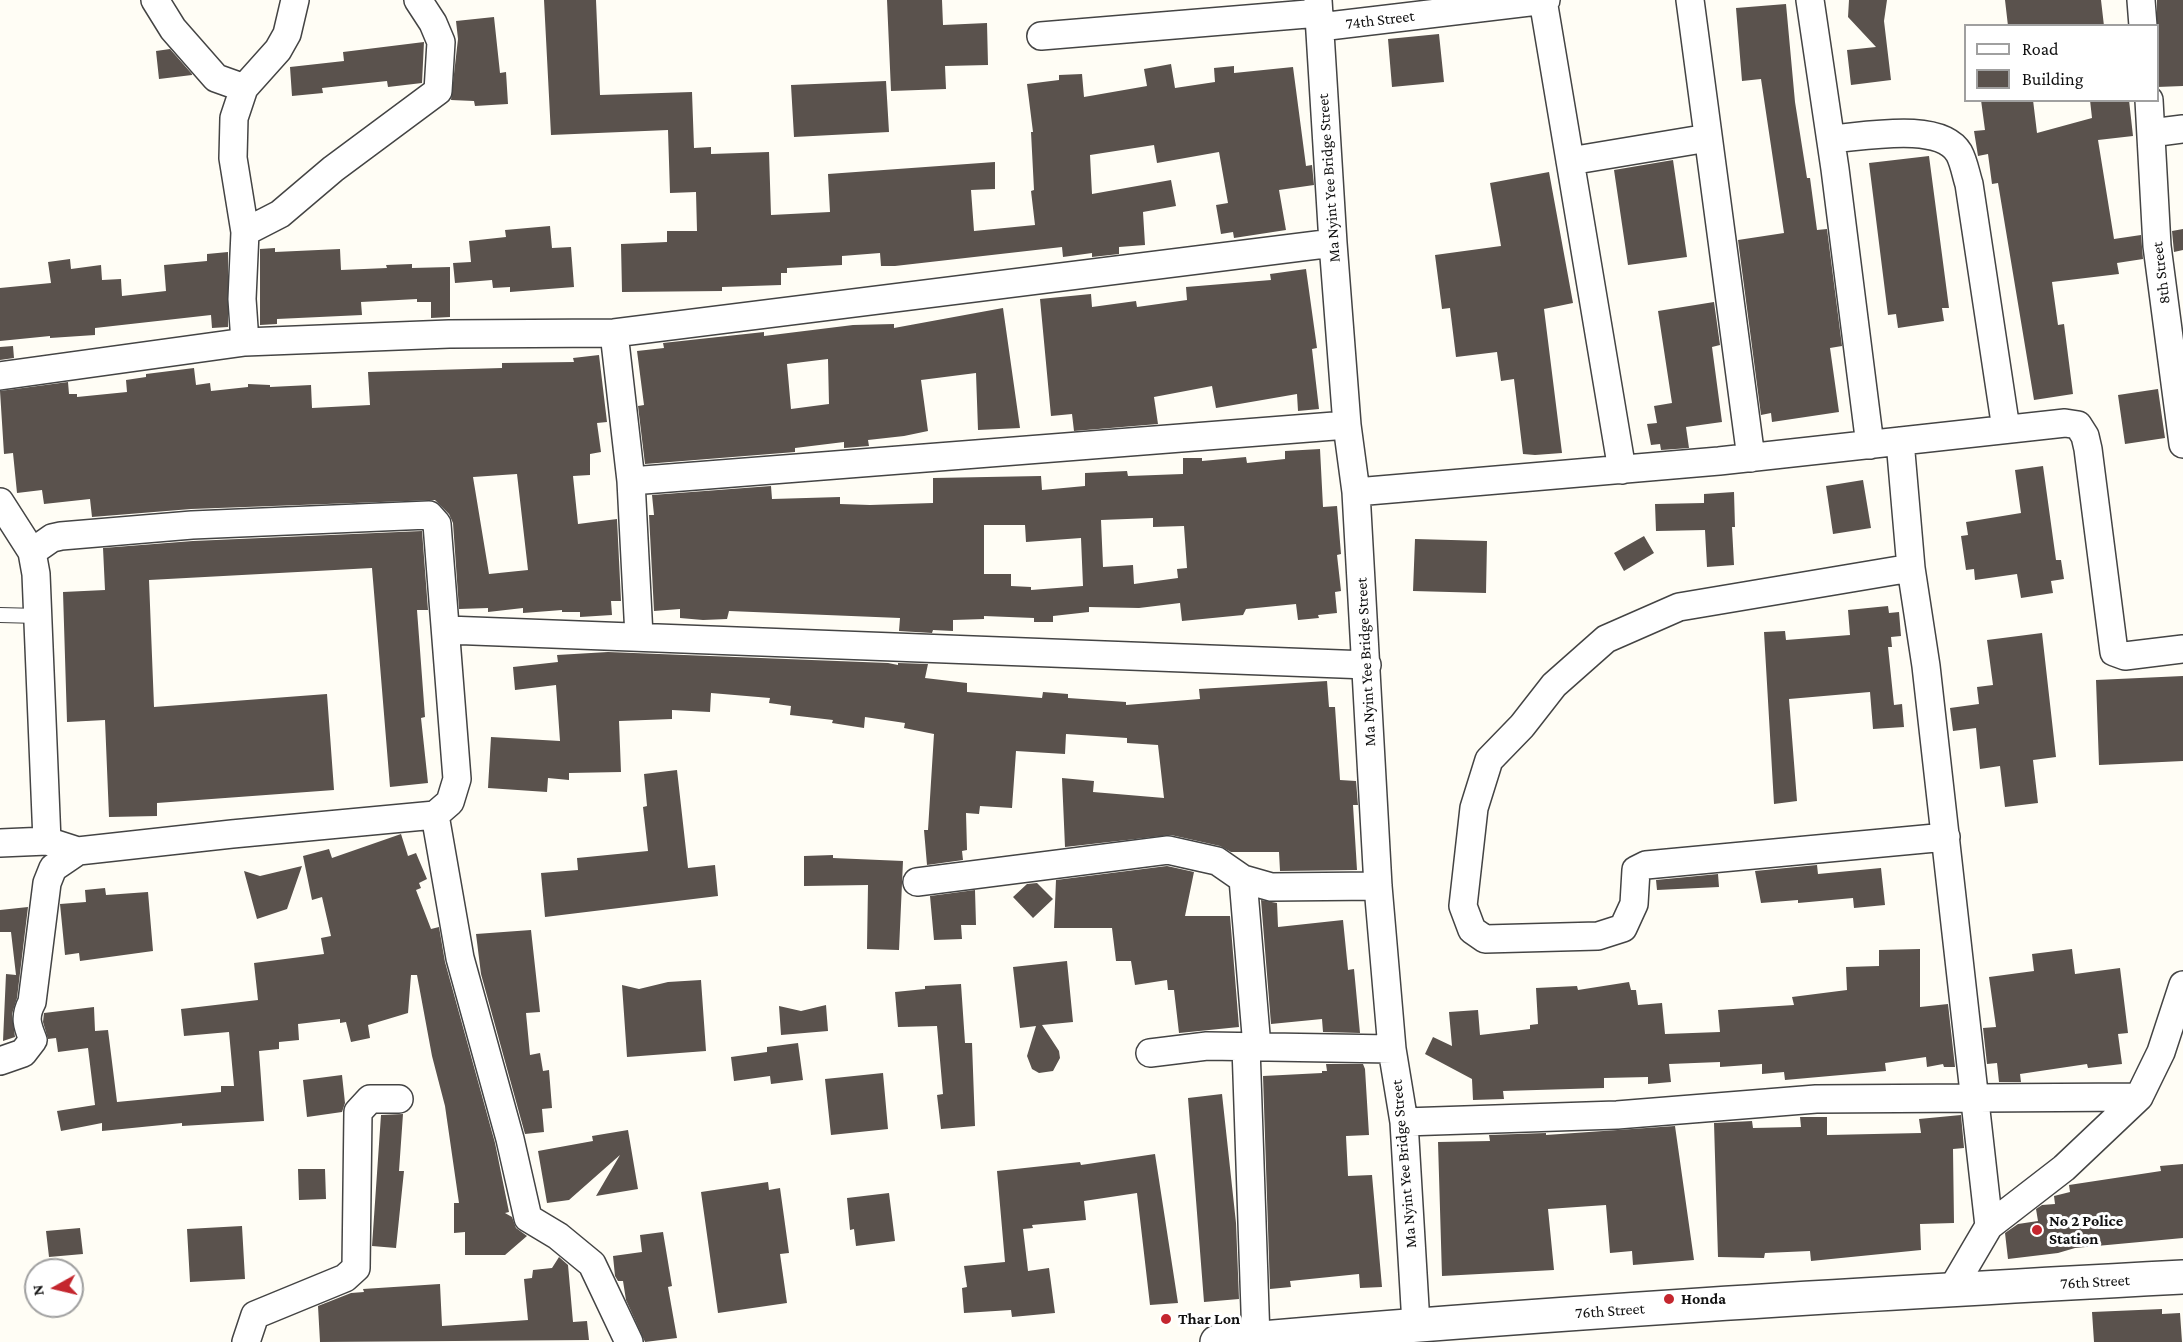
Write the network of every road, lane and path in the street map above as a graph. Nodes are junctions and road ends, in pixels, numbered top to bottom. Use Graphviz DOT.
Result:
graph roads {
  1 [pos="155,0"];
  2 [pos="295,0"];
  3 [pos="418,0"];
  4 [pos="1544,0"];
  5 [pos="1690,0"];
  6 [pos="1810,0"];
  7 [pos="2141,0"];
  8 [pos="1319,13"];
  9 [pos="2143,24"];
  10 [pos="1041,36"];
  11 [pos="244,88"];
  12 [pos="2149,102"];
  13 [pos="2183,129"];
  14 [pos="2151,133"];
  15 [pos="1708,138"];
  16 [pos="1831,139"];
  17 [pos="1570,161"];
  18 [pos="244,232"];
  19 [pos="1333,243"];
  20 [pos="2173,291"];
  21 [pos="615,333"];
  22 [pos="245,342"];
  23 [pos="0,376"];
  24 [pos="1347,425"];
  25 [pos="2006,429"];
  26 [pos="1900,441"];
  27 [pos="1870,444"];
  28 [pos="2183,444"];
  29 [pos="1751,458"];
  30 [pos="1622,470"];
  31 [pos="631,481"];
  32 [pos="1356,492"];
  33 [pos="0,502"];
  34 [pos="32,552"];
  35 [pos="1911,568"];
  36 [pos="0,615"];
  37 [pos="38,616"];
  38 [pos="447,630"];
  39 [pos="639,636"];
  40 [pos="2183,649"];
  41 [pos="1367,665"];
  42 [pos="435,815"];
  43 [pos="1946,837"];
  44 [pos="47,842"];
  45 [pos="0,843"];
  46 [pos="78,851"];
  47 [pos="1243,879"];
  48 [pos="917,882"];
  49 [pos="1378,886"];
  50 [pos="2183,985"];
  51 [pos="1251,1047"];
  52 [pos="1392,1049"];
  53 [pos="1150,1053"];
  54 [pos="5,1057"];
  55 [pos="2139,1097"];
  56 [pos="1976,1098"];
  57 [pos="399,1099"];
  58 [pos="1404,1122"];
  59 [pos="1989,1226"];
  60 [pos="2183,1277"];
  61 [pos="1952,1289"];
  62 [pos="1416,1324"];
  63 [pos="1256,1339"];
  64 [pos="246,1342"];
  65 [pos="629,1342"];
  66 [pos="1217,1342"];
  1 -- 11 [label="street"];
  2 -- 11 [label="street"];
  3 -- 18 [label="street"];
  4 -- 8 [label="street, 74th Street"];
  4 -- 17 [label="street"];
  5 -- 15 [label="street"];
  6 -- 16 [label="street"];
  7 -- 9 [label="street"];
  8 -- 10 [label="street, 74th Street"];
  8 -- 19 [label="street, Ma Nyint Yee Bridge Street"];
  11 -- 18 [label="street"];
  12 -- 14 [label="street, 8th Street"];
  13 -- 14 [label="street"];
  14 -- 20 [label="street, 8th Street"];
  15 -- 17 [label="street"];
  15 -- 29 [label="street"];
  16 -- 25 [label="street"];
  16 -- 27 [label="street"];
  17 -- 30 [label="street"];
  18 -- 22 [label="street"];
  19 -- 21 [label="street"];
  19 -- 24 [label="street, Ma Nyint Yee Bridge Street"];
  20 -- 28 [label="street, 8th Street"];
  21 -- 22 [label="street"];
  21 -- 31 [label="street"];
  22 -- 23 [label="street"];
  24 -- 31 [label="street"];
  24 -- 32 [label="street, Ma Nyint Yee Bridge Street"];
  25 -- 26 [label="street"];
  25 -- 40 [label="street"];
  26 -- 27 [label="street"];
  26 -- 35 [label="street"];
  27 -- 29 [label="street"];
  29 -- 30 [label="street"];
  30 -- 32 [label="street"];
  31 -- 39 [label="street"];
  32 -- 41 [label="street, Ma Nyint Yee Bridge Street"];
  33 -- 34 [label="street"];
  34 -- 37 [label="street"];
  34 -- 38 [label="street"];
  35 -- 43 [label="street"];
  35 -- 43 [label="street"];
  36 -- 37 [label="lane"];
  37 -- 44 [label="street"];
  38 -- 39 [label="street"];
  38 -- 42 [label="street"];
  39 -- 41 [label="street"];
  41 -- 49 [label="street, Ma Nyint Yee Bridge Street"];
  42 -- 46 [label="street"];
  42 -- 65 [label="street"];
  43 -- 56 [label="street"];
  44 -- 45 [label="street"];
  44 -- 46 [label="street"];
  46 -- 54 [label="street"];
  47 -- 48 [label="street"];
  47 -- 49 [label="street"];
  47 -- 51 [label="street"];
  49 -- 52 [label="street, Ma Nyint Yee Bridge Street"];
  50 -- 55 [label="street"];
  51 -- 52 [label="street"];
  51 -- 53 [label="street"];
  51 -- 63 [label="street"];
  52 -- 58 [label="street, Ma Nyint Yee Bridge Street"];
  55 -- 56 [label="street"];
  55 -- 59 [label="street"];
  56 -- 58 [label="street"];
  56 -- 59 [label="street"];
  57 -- 64 [label="street"];
  58 -- 62 [label="street, Ma Nyint Yee Bridge Street"];
  59 -- 61 [label="street"];
  60 -- 61 [label="street, 76th Street"];
  61 -- 62 [label="street, 76th Street"];
  62 -- 63 [label="street, 76th Street"];
  63 -- 66 [label="street, 76th Street"];
}
